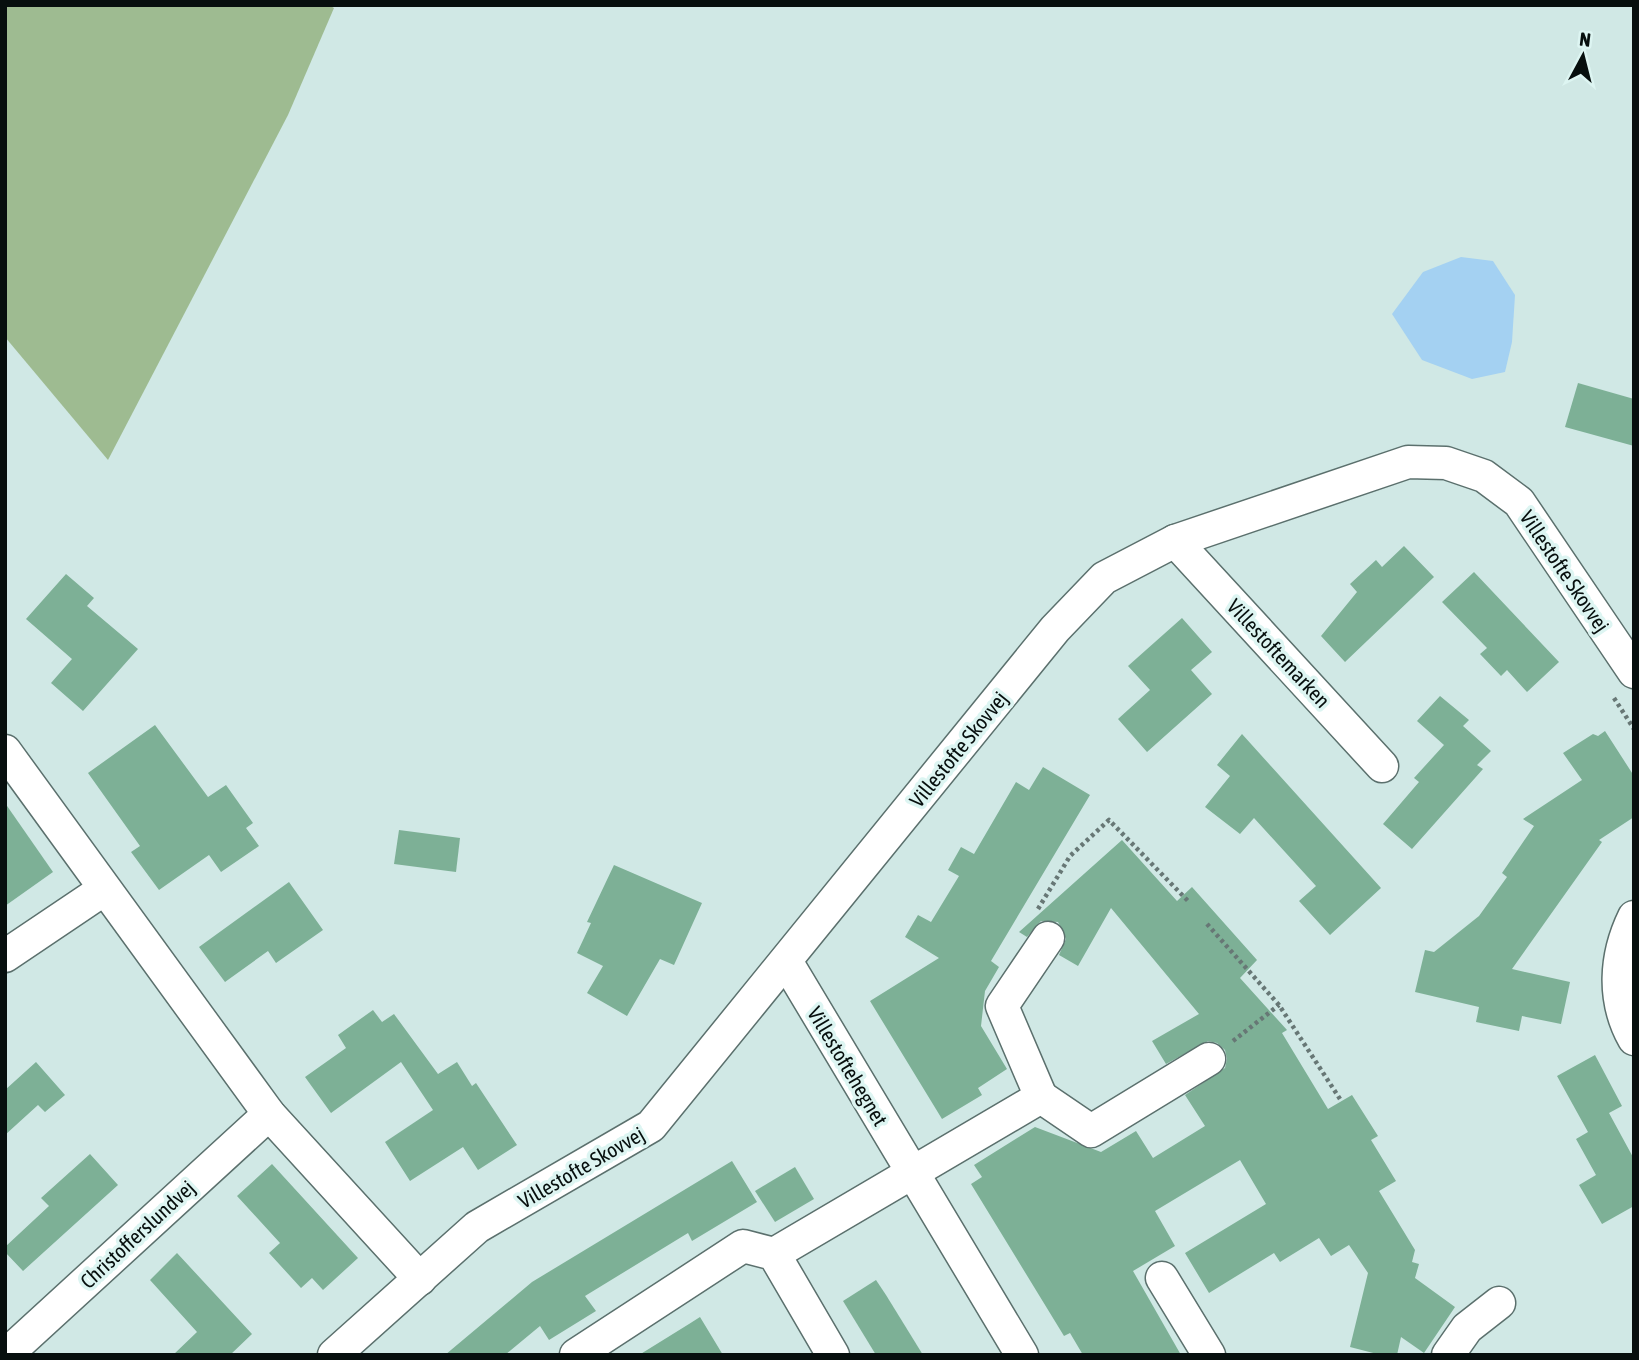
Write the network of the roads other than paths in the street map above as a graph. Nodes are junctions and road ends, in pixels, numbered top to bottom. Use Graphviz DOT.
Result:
graph roads {
  1 [pos="1175,541"];
  2 [pos="1634,672"];
  3 [pos="5,751"];
  4 [pos="1382,766"];
  5 [pos="103,890"];
  6 [pos="1634,917"];
  7 [pos="1048,938"];
  8 [pos="5,956"];
  9 [pos="786,961"];
  10 [pos="1634,1039"];
  11 [pos="1209,1059"];
  12 [pos="1041,1097"];
  13 [pos="269,1114"];
  14 [pos="911,1172"];
  15 [pos="774,1254"];
  16 [pos="1162,1278"];
  17 [pos="421,1279"];
  18 [pos="1499,1303"];
  19 [pos="6,1355"];
  20 [pos="334,1355"];
  21 [pos="576,1355"];
  22 [pos="833,1355"];
  23 [pos="1022,1355"];
  24 [pos="1209,1355"];
  25 [pos="1448,1355"];
  1 -- 2 [label="street, Villestofte Skovvej"];
  1 -- 4 [label="street, Villestoftemarken"];
  1 -- 9 [label="street, Villestofte Skovvej"];
  3 -- 5 [label="street"];
  5 -- 8 [label="street"];
  5 -- 13 [label="street"];
  6 -- 10 [label="street"];
  7 -- 12 [label="street"];
  9 -- 14 [label="street, Villestoftehegnet"];
  9 -- 17 [label="street, Villestofte Skovvej"];
  11 -- 12 [label="street"];
  12 -- 14 [label="street"];
  13 -- 17 [label="street"];
  13 -- 19 [label="street, Christofferslundvej"];
  14 -- 15 [label="street"];
  14 -- 23 [label="street, Villestoftehegnet"];
  15 -- 21 [label="street"];
  15 -- 22 [label="street"];
  16 -- 24 [label="street"];
  17 -- 20 [label="street, Villestofte Skovvej"];
  18 -- 25 [label="street"];
}
